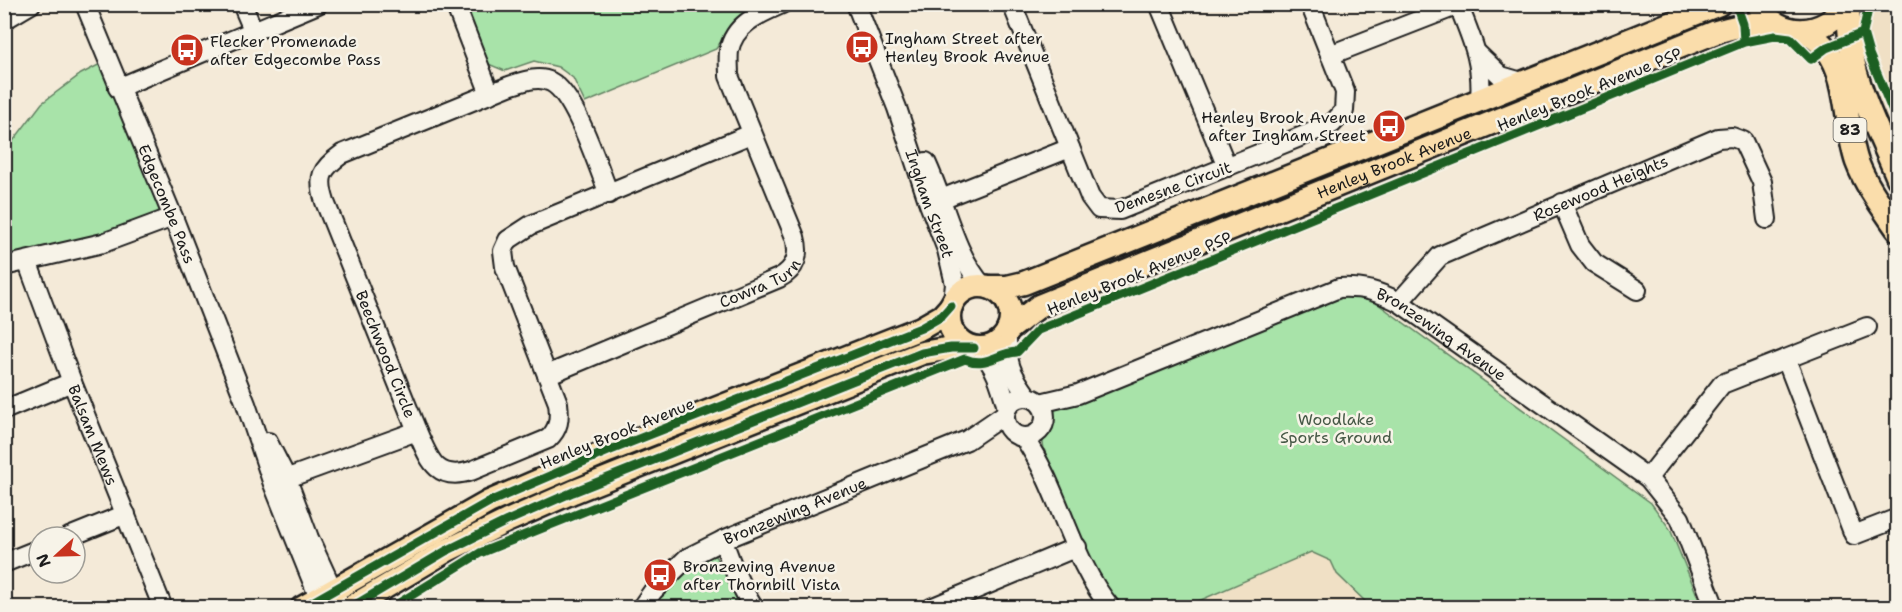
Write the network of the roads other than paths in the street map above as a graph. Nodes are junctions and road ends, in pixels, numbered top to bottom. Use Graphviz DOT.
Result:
graph roads {
  1 [pos="31,4"];
  2 [pos="85,4"];
  3 [pos="242,4"];
  4 [pos="318,4"];
  5 [pos="455,4"];
  6 [pos="782,4"];
  7 [pos="856,4"];
  8 [pos="1012,4"];
  9 [pos="1159,4"];
  10 [pos="1310,4"];
  11 [pos="1719,4"];
  12 [pos="1758,4"];
  13 [pos="1847,4"];
  14 [pos="1459,5"];
  15 [pos="4,20"];
  16 [pos="1797,30"];
  17 [pos="254,32"];
  18 [pos="1478,54"];
  19 [pos="1330,55"];
  20 [pos="1525,83"];
  21 [pos="118,88"];
  22 [pos="490,93"];
  23 [pos="1480,100"];
  24 [pos="751,134"];
  25 [pos="1070,148"];
  26 [pos="1227,167"];
  27 [pos="1898,178"];
  28 [pos="609,194"];
  29 [pos="936,202"];
  30 [pos="1563,203"];
  31 [pos="173,217"];
  32 [pos="1767,219"];
  33 [pos="1898,230"];
  34 [pos="27,261"];
  35 [pos="4,266"];
  36 [pos="986,286"];
  37 [pos="1637,290"];
  38 [pos="1399,302"];
  39 [pos="952,303"];
  40 [pos="1867,327"];
  41 [pos="1008,332"];
  42 [pos="977,348"];
  43 [pos="1786,359"];
  44 [pos="547,375"];
  45 [pos="72,382"];
  46 [pos="1038,405"];
  47 [pos="4,410"];
  48 [pos="1006,411"];
  49 [pos="417,431"];
  50 [pos="1025,435"];
  51 [pos="967,440"];
  52 [pos="1648,478"];
  53 [pos="280,481"];
  54 [pos="126,514"];
  55 [pos="1898,518"];
  56 [pos="87,530"];
  57 [pos="723,540"];
  58 [pos="1077,547"];
  59 [pos="27,554"];
  60 [pos="4,563"];
  61 [pos="323,602"];
  62 [pos="163,608"];
  63 [pos="350,608"];
  64 [pos="641,608"];
  65 [pos="754,608"];
  66 [pos="931,608"];
  67 [pos="1111,608"];
  68 [pos="1715,608"];
  1 -- 15 [label="street"];
  2 -- 21 [label="street, Edgecombe Pass"];
  3 -- 17 [label="street"];
  4 -- 17 [label="street"];
  5 -- 22 [label="street"];
  6 -- 24 [label="street, Cowra Turn"];
  7 -- 29 [label="street, Ingham Street"];
  8 -- 25 [label="street, Demesne Circuit"];
  9 -- 26 [label="street"];
  10 -- 19 [label="street, Demesne Circuit"];
  11 -- 20 [label="main road, Henley Brook Avenue"];
  12 -- 16 [label="main road, 83"];
  13 -- 16 [label="main road, 83"];
  13 -- 27 [label="main road, 83"];
  14 -- 18 [label="street"];
  14 -- 19 [label="street"];
  16 -- 33 [label="main road, 83"];
  16 -- 41 [label="main road, Henley Brook Avenue"];
  17 -- 21 [label="street"];
  18 -- 20 [label="street"];
  18 -- 23 [label="street"];
  19 -- 26 [label="street, Demesne Circuit"];
  20 -- 23 [label="main road, Henley Brook Avenue"];
  21 -- 31 [label="street, Edgecombe Pass"];
  22 -- 28 [label="street, Beechwood Circle"];
  22 -- 49 [label="street, Beechwood Circle"];
  23 -- 36 [label="main road, Henley Brook Avenue"];
  24 -- 28 [label="street, Beechwood Circle"];
  24 -- 44 [label="street, Cowra Turn"];
  25 -- 26 [label="street, Demesne Circuit"];
  25 -- 29 [label="street"];
  28 -- 44 [label="street, Beechwood Circle"];
  29 -- 36 [label="street, Ingham Street"];
  29 -- 39 [label="street, Ingham Street"];
  30 -- 32 [label="street, Rosewood Heights"];
  30 -- 37 [label="street"];
  30 -- 38 [label="street, Rosewood Heights"];
  31 -- 34 [label="street"];
  31 -- 53 [label="street, Edgecombe Pass"];
  34 -- 35 [label="street"];
  34 -- 45 [label="street, Balsam Mews"];
  36 -- 39 [label="main road"];
  36 -- 41 [label="main road"];
  38 -- 46 [label="street, Bronzewing Avenue"];
  38 -- 52 [label="street, Bronzewing Avenue"];
  39 -- 42 [label="main road"];
  39 -- 61 [label="main road, Henley Brook Avenue"];
  40 -- 43 [label="street"];
  41 -- 42 [label="main road"];
  41 -- 46 [label="street"];
  42 -- 48 [label="street"];
  42 -- 63 [label="main road"];
  43 -- 52 [label="street"];
  43 -- 55 [label="street"];
  44 -- 49 [label="street, Beechwood Circle"];
  45 -- 47 [label="street"];
  45 -- 54 [label="street, Balsam Mews"];
  46 -- 48 [label="street"];
  46 -- 50 [label="street"];
  48 -- 50 [label="street"];
  48 -- 51 [label="street, Bronzewing Avenue"];
  49 -- 53 [label="street"];
  50 -- 51 [label="street, Bronzewing Avenue"];
  50 -- 58 [label="street"];
  51 -- 57 [label="street, Bronzewing Avenue"];
  52 -- 68 [label="street, Bronzewing Avenue"];
  53 -- 61 [label="street, Edgecombe Pass"];
  54 -- 56 [label="street"];
  54 -- 62 [label="street, Balsam Mews"];
  57 -- 64 [label="street, Bronzewing Avenue"];
  57 -- 65 [label="street"];
  58 -- 66 [label="street"];
  58 -- 67 [label="street"];
  59 -- 60 [label="street"];
}
